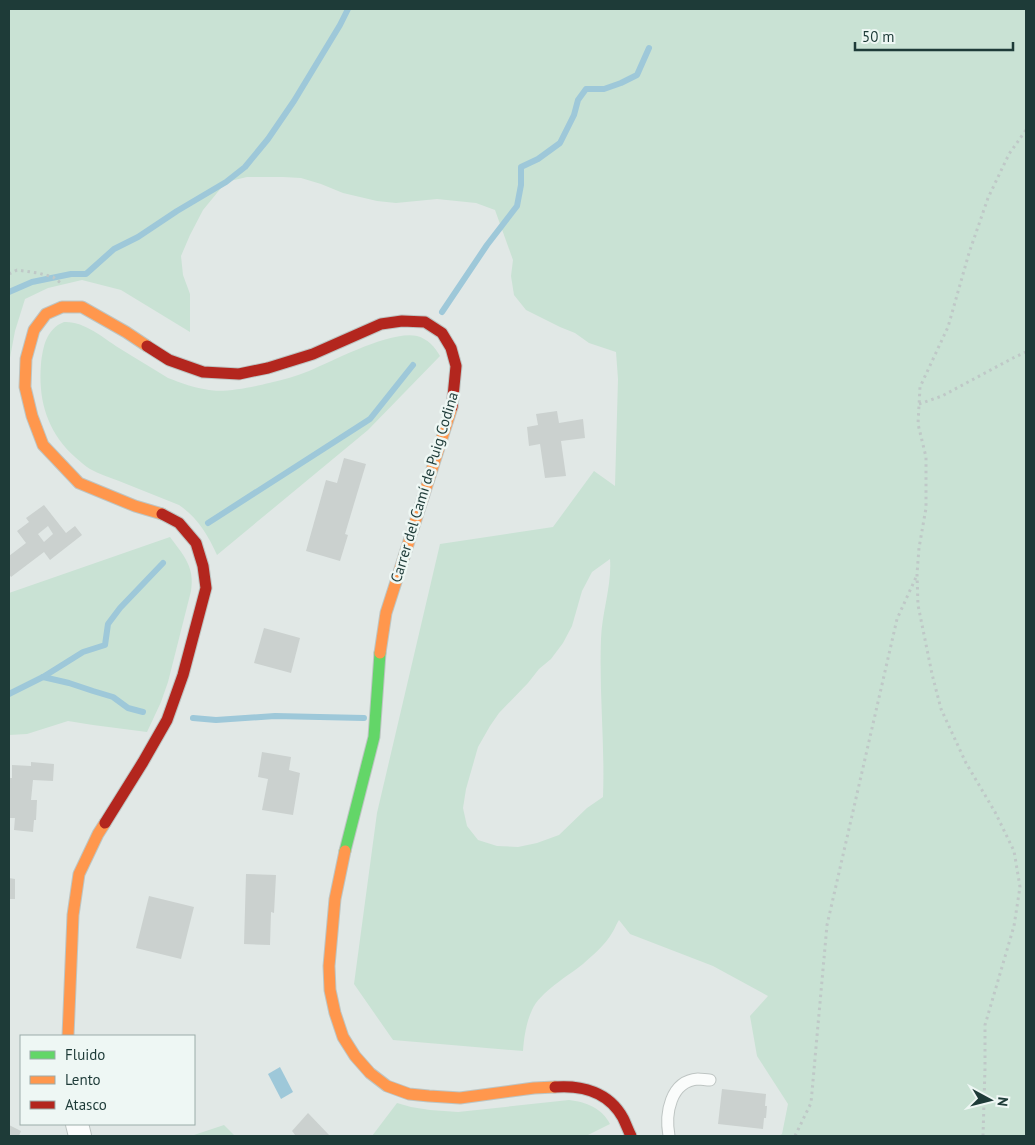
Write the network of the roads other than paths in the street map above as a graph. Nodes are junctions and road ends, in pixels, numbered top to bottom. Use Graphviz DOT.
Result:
graph roads {
  1 [pos="68,1035"];
  2 [pos="710,1080"];
  3 [pos="632,1136"];
  4 [pos="669,1136"];
  1 -- 3 [label="street, Carrer del Camí de Puig Codina"];
  2 -- 4 [label="lane"];
}
